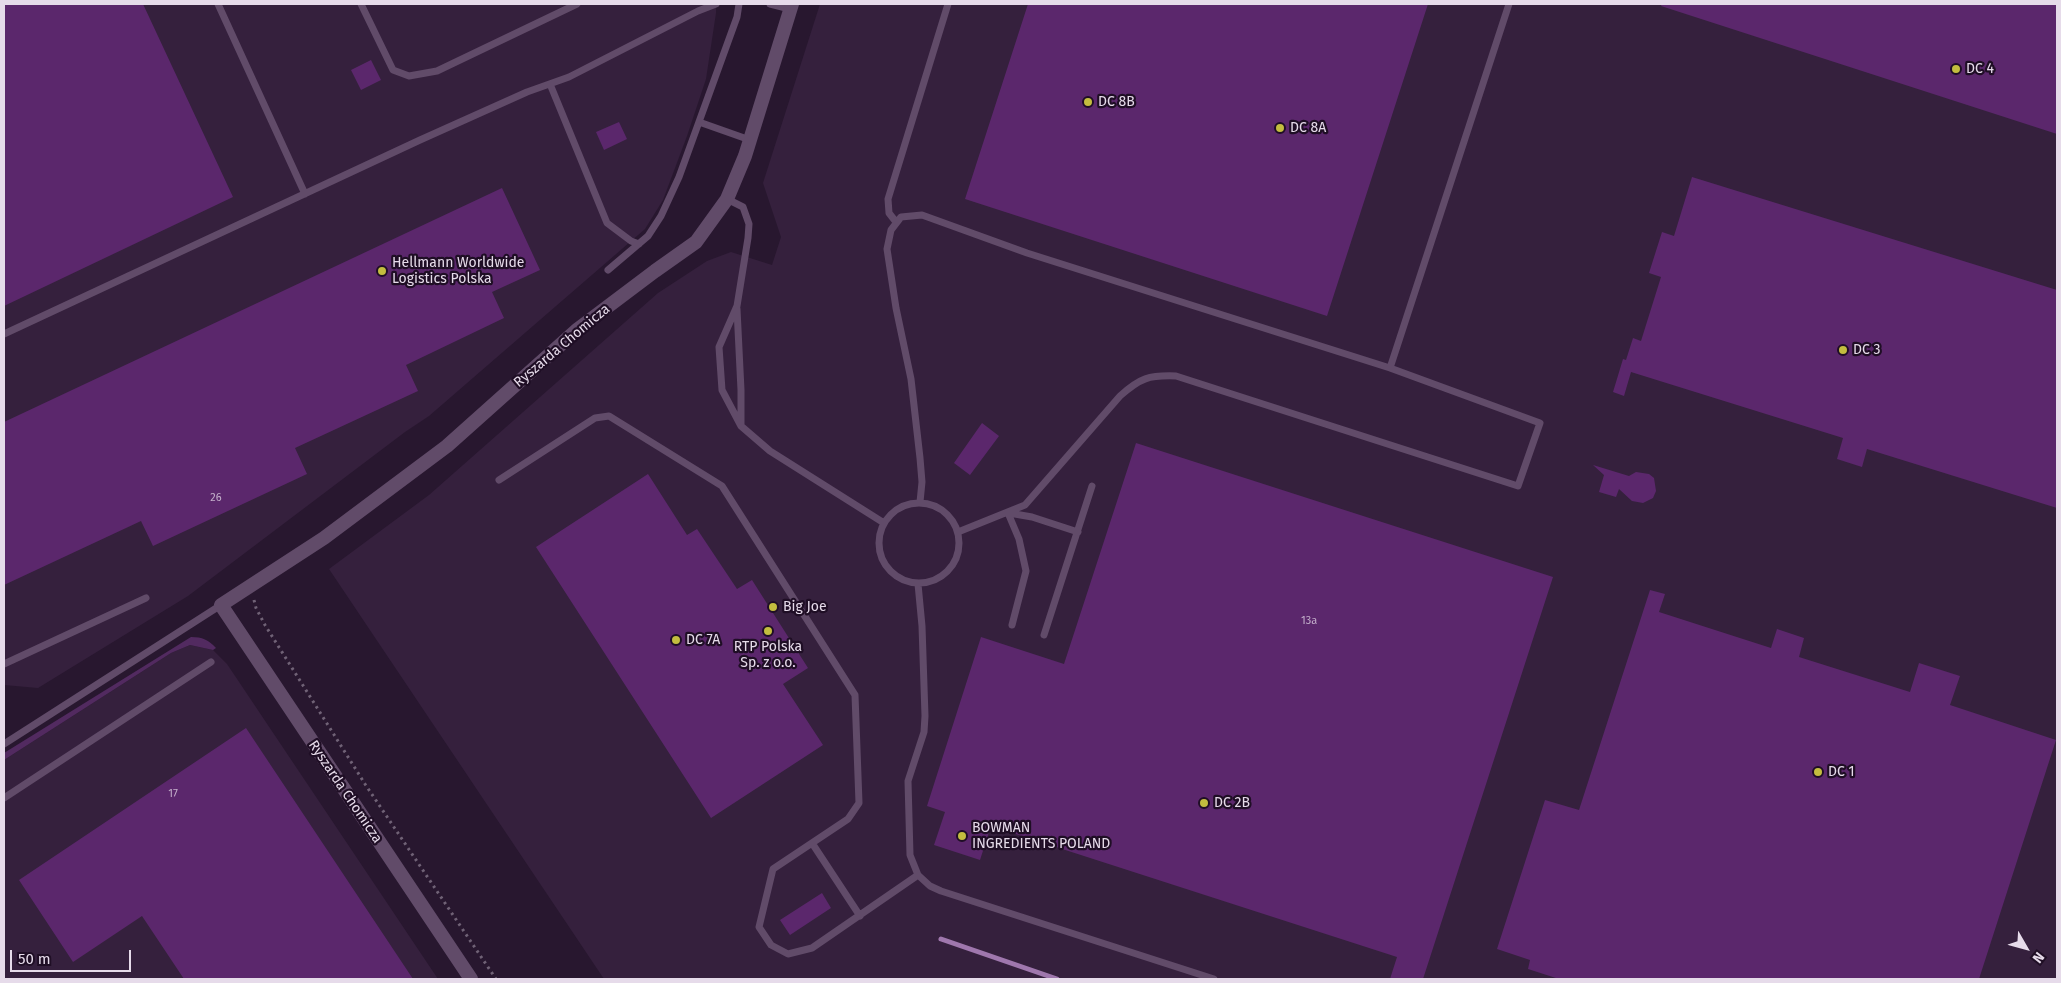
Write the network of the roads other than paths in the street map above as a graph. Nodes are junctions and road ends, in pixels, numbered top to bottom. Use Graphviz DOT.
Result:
graph roads {
  1 [pos="218,4"];
  2 [pos="361,4"];
  3 [pos="577,4"];
  4 [pos="716,4"];
  5 [pos="739,4"];
  6 [pos="770,4"];
  7 [pos="948,4"];
  8 [pos="1509,4"];
  9 [pos="791,6"];
  10 [pos="550,84"];
  11 [pos="699,122"];
  12 [pos="750,140"];
  13 [pos="305,194"];
  14 [pos="727,199"];
  15 [pos="896,222"];
  16 [pos="639,244"];
  17 [pos="608,270"];
  18 [pos="736,306"];
  19 [pos="4,334"];
  20 [pos="1390,368"];
  21 [pos="741,426"];
  22 [pos="499,480"];
  23 [pos="1092,486"];
  24 [pos="920,502"];
  25 [pos="1008,513"];
  26 [pos="884,523"];
  27 [pos="958,532"];
  28 [pos="1078,532"];
  29 [pos="918,584"];
  30 [pos="146,598"];
  31 [pos="221,604"];
  32 [pos="1012,625"];
  33 [pos="1044,635"];
  34 [pos="211,662"];
  35 [pos="4,664"];
  36 [pos="4,744"];
  37 [pos="4,798"];
  38 [pos="812,843"];
  39 [pos="918,875"];
  40 [pos="860,916"];
  41 [pos="471,979"];
  42 [pos="1214,979"];
  1 -- 13 [label="lane"];
  2 -- 3 [label="lane"];
  4 -- 10 [label="lane"];
  5 -- 11 [label="lane"];
  6 -- 9 [label="lane"];
  7 -- 15 [label="lane"];
  8 -- 20 [label="lane"];
  9 -- 12 [label="street, Ryszarda Chomicza"];
  10 -- 13 [label="lane"];
  10 -- 16 [label="lane"];
  11 -- 12 [label="lane"];
  11 -- 16 [label="lane"];
  12 -- 14 [label="street, Ryszarda Chomicza"];
  13 -- 19 [label="lane"];
  14 -- 18 [label="lane"];
  14 -- 31 [label="street, Ryszarda Chomicza"];
  15 -- 20 [label="lane"];
  15 -- 24 [label="lane"];
  16 -- 17 [label="lane"];
  18 -- 21 [label="lane"];
  18 -- 21 [label="lane"];
  20 -- 25 [label="lane"];
  21 -- 26 [label="lane"];
  22 -- 38 [label="lane"];
  23 -- 28 [label="lane"];
  24 -- 26 [label="lane"];
  24 -- 27 [label="lane"];
  25 -- 27 [label="lane"];
  25 -- 28 [label="lane"];
  25 -- 32 [label="lane"];
  26 -- 29 [label="lane"];
  27 -- 29 [label="lane"];
  28 -- 33 [label="lane"];
  29 -- 39 [label="lane"];
  30 -- 35 [label="lane"];
  31 -- 36 [label="lane, Ryszarda Chomicza"];
  31 -- 41 [label="street, Ryszarda Chomicza"];
  34 -- 37 [label="lane"];
  38 -- 40 [label="lane"];
  38 -- 40 [label="lane"];
  39 -- 40 [label="lane"];
  39 -- 42 [label="lane"];
}
